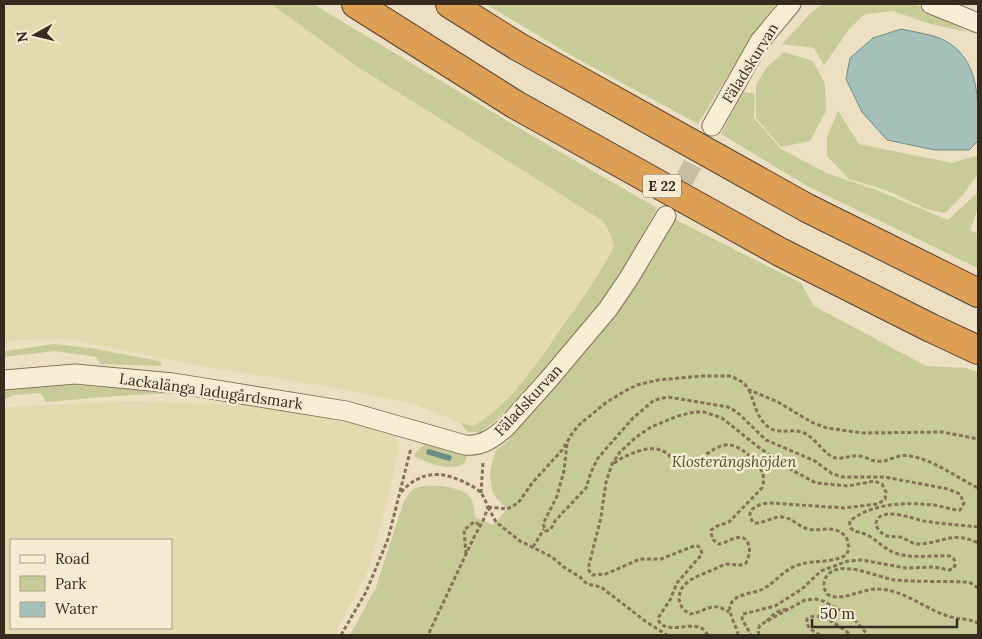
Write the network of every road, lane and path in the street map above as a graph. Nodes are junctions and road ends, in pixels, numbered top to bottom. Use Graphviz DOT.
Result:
graph roads {
  1 [pos="356,4"];
  2 [pos="450,4"];
  3 [pos="791,4"];
  4 [pos="931,4"];
  5 [pos="978,23"];
  6 [pos="712,126"];
  7 [pos="666,216"];
  8 [pos="978,293"];
  9 [pos="978,350"];
  10 [pos="4,380"];
  11 [pos="749,390"];
  12 [pos="416,430"];
  13 [pos="978,439"];
  14 [pos="486,442"];
  15 [pos="567,444"];
  16 [pos="612,464"];
  17 [pos="978,488"];
  18 [pos="401,492"];
  19 [pos="481,492"];
  20 [pos="488,507"];
  21 [pos="480,525"];
  22 [pos="978,527"];
  23 [pos="544,529"];
  24 [pos="978,543"];
  25 [pos="533,547"];
  26 [pos="466,554"];
  27 [pos="978,588"];
  28 [pos="730,613"];
  29 [pos="978,623"];
  30 [pos="341,635"];
  31 [pos="428,635"];
  32 [pos="667,635"];
  33 [pos="708,635"];
  34 [pos="738,635"];
  35 [pos="751,635"];
  36 [pos="759,635"];
  37 [pos="820,635"];
  38 [pos="850,635"];
  39 [pos="868,635"];
  1 -- 9 [label="highway, E 22"];
  2 -- 8 [label="highway"];
  3 -- 6 [label="street, Fäladskurvan"];
  4 -- 5 [label="street"];
  7 -- 14 [label="street, Fäladskurvan"];
  10 -- 12 [label="street, Lackalänga ladugårdsmark"];
  11 -- 13 [label="path"];
  11 -- 15 [label="path"];
  11 -- 17 [label="path"];
  12 -- 14 [label="street, Fäladskurvan"];
  12 -- 18 [label="path"];
  14 -- 19 [label="path"];
  15 -- 20 [label="path"];
  15 -- 23 [label="path"];
  16 -- 28 [label="path"];
  16 -- 28 [label="path"];
  16 -- 33 [label="path"];
  18 -- 19 [label="path"];
  18 -- 30 [label="path"];
  19 -- 20 [label="path"];
  20 -- 21 [label="path"];
  20 -- 25 [label="path"];
  21 -- 26 [label="path"];
  21 -- 26 [label="path"];
  22 -- 24 [label="path"];
  23 -- 25 [label="path"];
  23 -- 35 [label="path"];
  25 -- 32 [label="path"];
  26 -- 31 [label="path"];
  27 -- 29 [label="path"];
  28 -- 34 [label="path"];
  36 -- 39 [label="path"];
  37 -- 38 [label="path"];
}
